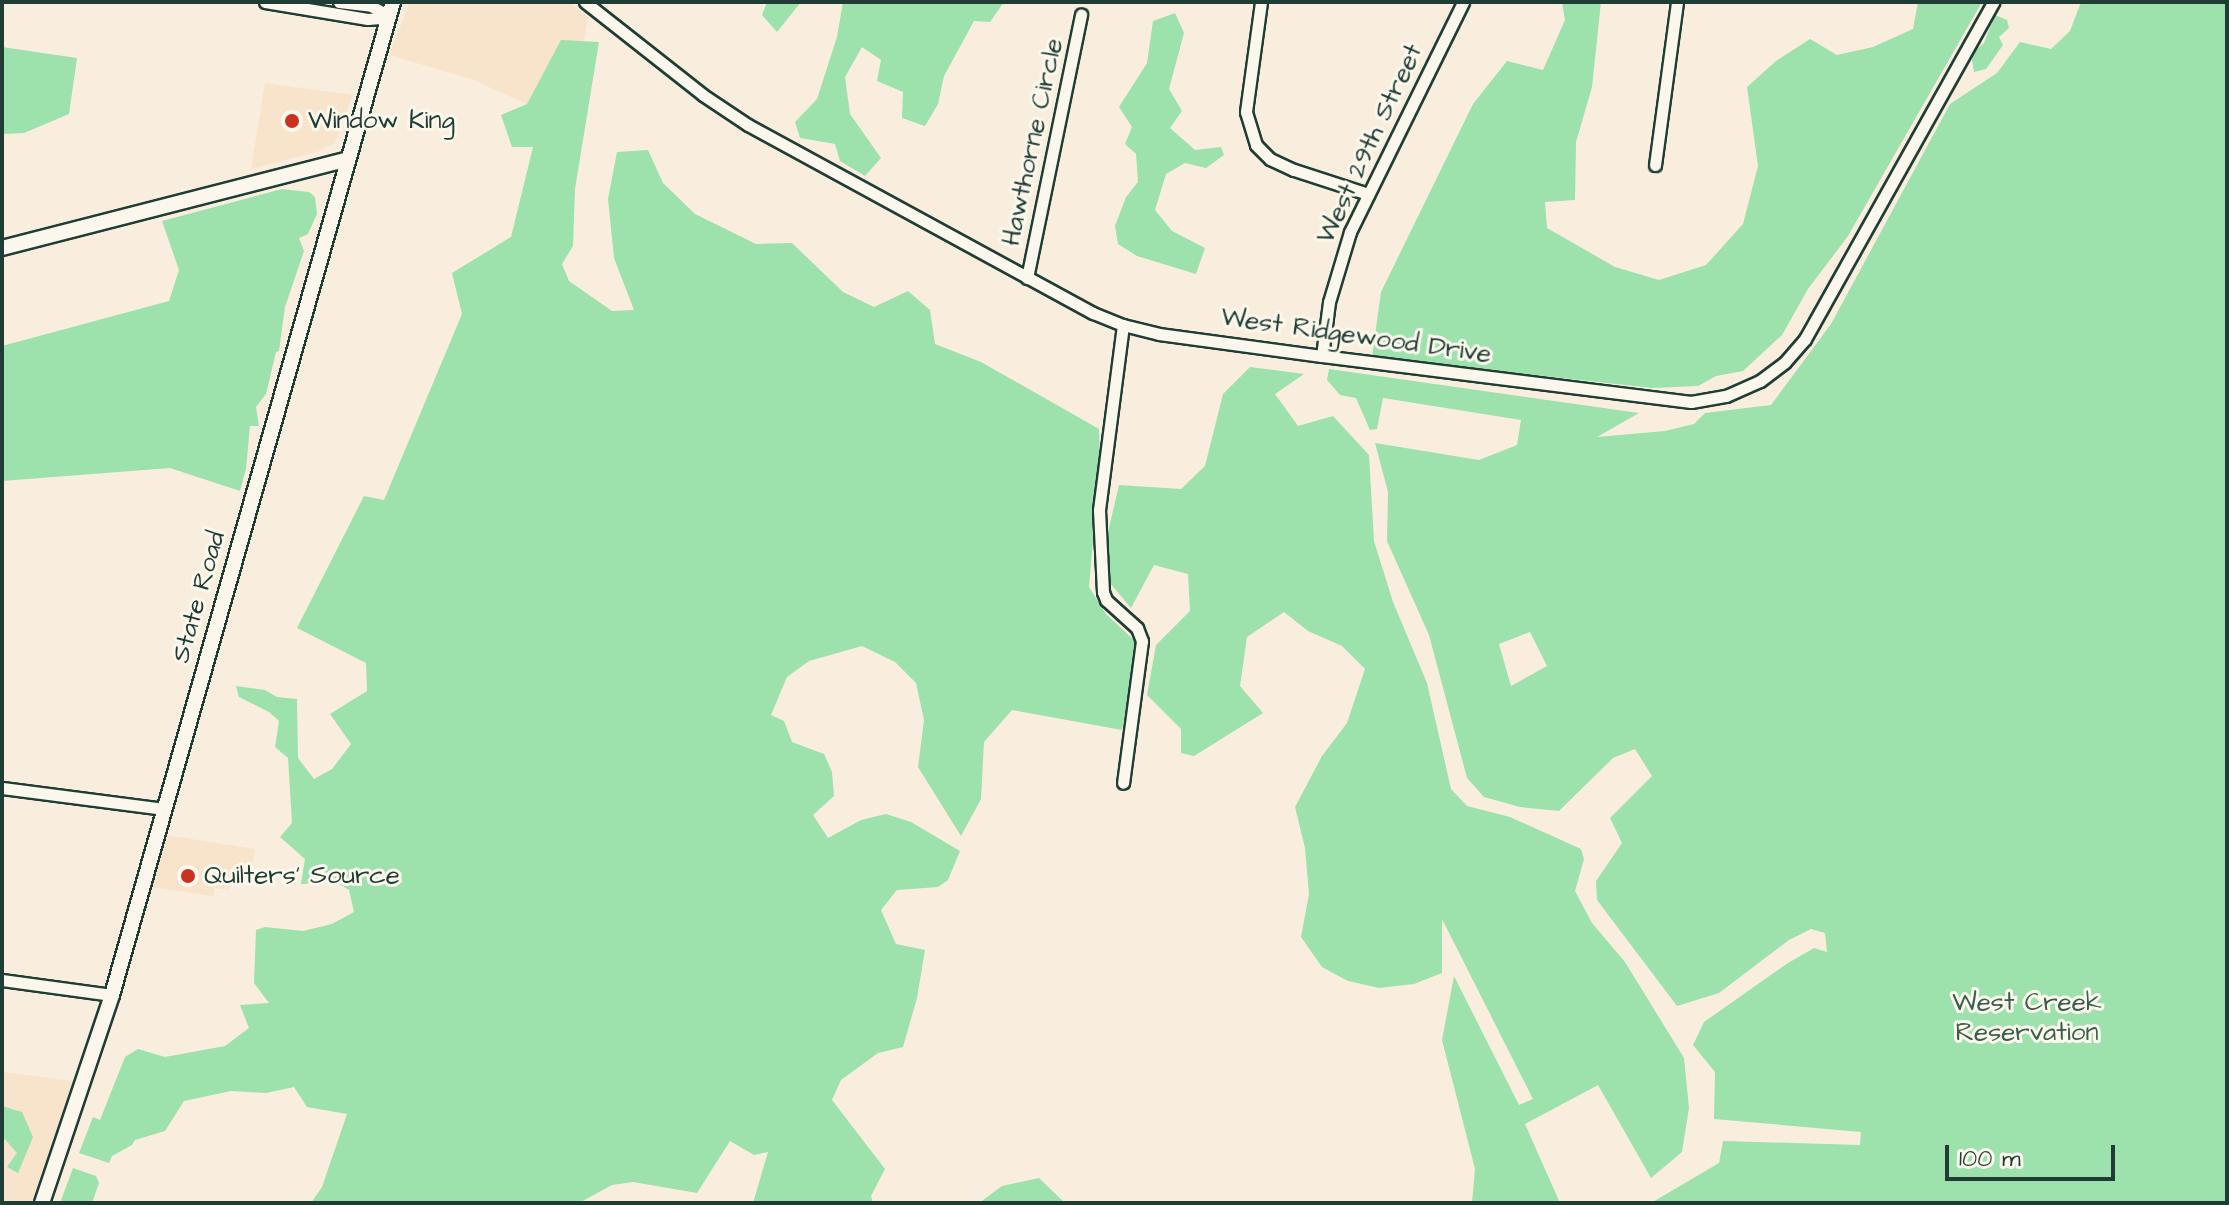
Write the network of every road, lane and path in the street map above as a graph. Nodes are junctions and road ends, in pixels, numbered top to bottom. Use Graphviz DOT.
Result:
graph roads {
  1 [pos="265,2"];
  2 [pos="339,2"];
  3 [pos="585,2"];
  4 [pos="1261,2"];
  5 [pos="1463,2"];
  6 [pos="1677,2"];
  7 [pos="1993,2"];
  8 [pos="391,9"];
  9 [pos="1081,14"];
  10 [pos="348,159"];
  11 [pos="1655,165"];
  12 [pos="1368,194"];
  13 [pos="2,248"];
  14 [pos="1027,278"];
  15 [pos="1123,325"];
  16 [pos="1322,356"];
  17 [pos="1123,783"];
  18 [pos="2,788"];
  19 [pos="163,809"];
  20 [pos="2,980"];
  21 [pos="112,995"];
  22 [pos="42,1203"];
  1 -- 8 [label="street"];
  2 -- 8 [label="street"];
  3 -- 14 [label="street, West Ridgewood Drive"];
  4 -- 12 [label="street"];
  5 -- 12 [label="street, West 29th Street"];
  6 -- 11 [label="street"];
  7 -- 16 [label="street, West Ridgewood Drive"];
  8 -- 10 [label="main road, State Road"];
  9 -- 14 [label="street, Hawthorne Circle"];
  10 -- 13 [label="main road"];
  10 -- 19 [label="main road, State Road"];
  12 -- 16 [label="street, West 29th Street"];
  14 -- 15 [label="street, West Ridgewood Drive"];
  15 -- 16 [label="street, West Ridgewood Drive"];
  15 -- 17 [label="street"];
  18 -- 19 [label="street"];
  19 -- 21 [label="main road, State Road"];
  20 -- 21 [label="street"];
  21 -- 22 [label="main road, State Road"];
}
